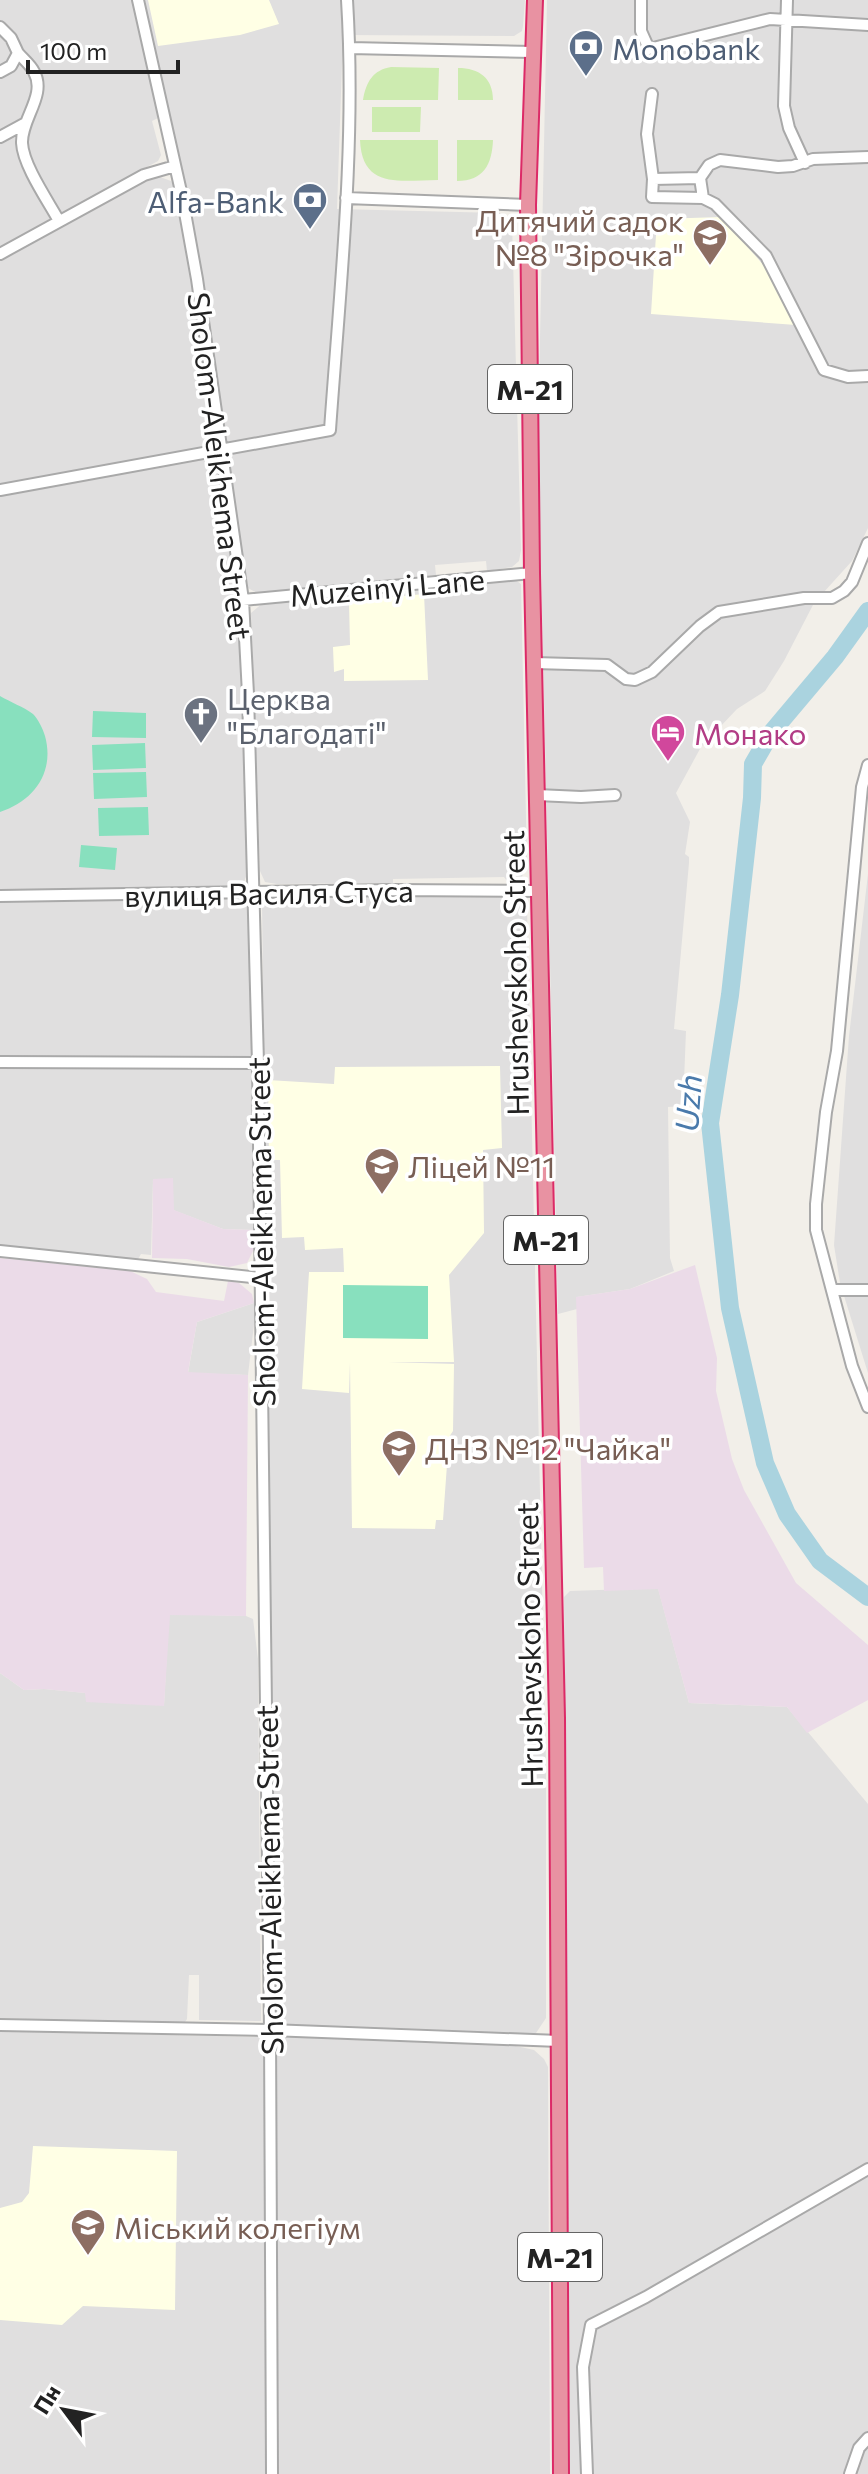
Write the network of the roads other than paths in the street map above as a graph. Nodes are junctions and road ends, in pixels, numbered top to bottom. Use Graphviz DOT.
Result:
graph roads {
  1 [pos="138,0"];
  2 [pos="347,0"];
  3 [pos="535,0"];
  4 [pos="641,0"];
  5 [pos="787,0"];
  6 [pos="786,19"];
  7 [pos="868,25"];
  8 [pos="0,27"];
  9 [pos="350,48"];
  10 [pos="532,52"];
  11 [pos="18,53"];
  12 [pos="0,72"];
  13 [pos="652,94"];
  14 [pos="24,124"];
  15 [pos="0,137"];
  16 [pos="868,157"];
  17 [pos="805,163"];
  18 [pos="175,166"];
  19 [pos="700,178"];
  20 [pos="653,179"];
  21 [pos="346,198"];
  22 [pos="703,198"];
  23 [pos="528,205"];
  24 [pos="59,221"];
  25 [pos="0,254"];
  26 [pos="868,376"];
  27 [pos="221,451"];
  28 [pos="0,490"];
  29 [pos="868,543"];
  30 [pos="532,573"];
  31 [pos="243,600"];
  32 [pos="534,663"];
  33 [pos="868,765"];
  34 [pos="537,795"];
  35 [pos="615,795"];
  36 [pos="539,891"];
  37 [pos="255,892"];
  38 [pos="0,896"];
  39 [pos="0,1062"];
  40 [pos="258,1063"];
  41 [pos="0,1251"];
  42 [pos="261,1278"];
  43 [pos="833,1290"];
  44 [pos="868,1290"];
  45 [pos="868,1407"];
  46 [pos="0,2025"];
  47 [pos="270,2030"];
  48 [pos="559,2041"];
  49 [pos="868,2169"];
  50 [pos="868,2438"];
  51 [pos="272,2474"];
  52 [pos="561,2474"];
  53 [pos="587,2474"];
  54 [pos="850,2474"];
  1 -- 18 [label="street, Sholom-Aleikhema Street"];
  2 -- 9 [label="street"];
  3 -- 10 [label="highway, Hrushevskoho Street / М-21"];
  4 -- 6 [label="street"];
  5 -- 6 [label="street"];
  6 -- 7 [label="street"];
  6 -- 17 [label="street"];
  8 -- 11 [label="street"];
  9 -- 10 [label="street"];
  9 -- 21 [label="street"];
  10 -- 23 [label="highway, Hrushevskoho Street / М-21"];
  11 -- 12 [label="street"];
  11 -- 14 [label="street"];
  13 -- 20 [label="street"];
  14 -- 15 [label="street"];
  14 -- 24 [label="street"];
  16 -- 17 [label="street"];
  17 -- 19 [label="street"];
  18 -- 24 [label="street"];
  18 -- 27 [label="street, Sholom-Aleikhema Street"];
  19 -- 20 [label="street"];
  19 -- 22 [label="street"];
  20 -- 22 [label="street"];
  21 -- 23 [label="street"];
  21 -- 27 [label="street"];
  22 -- 26 [label="street"];
  23 -- 30 [label="highway, Hrushevskoho Street / М-21"];
  24 -- 25 [label="street"];
  27 -- 28 [label="street"];
  27 -- 31 [label="street, Sholom-Aleikhema Street"];
  29 -- 32 [label="street"];
  30 -- 31 [label="street, Muzeinyi Lane"];
  30 -- 32 [label="highway, Hrushevskoho Street / М-21"];
  31 -- 37 [label="street, Sholom-Aleikhema Street"];
  32 -- 34 [label="highway, Hrushevskoho Street / М-21"];
  33 -- 43 [label="street"];
  34 -- 35 [label="street"];
  34 -- 36 [label="highway, Hrushevskoho Street / М-21"];
  36 -- 37 [label="street, вулиця Василя Стуса"];
  36 -- 48 [label="highway, Hrushevskoho Street / М-21"];
  37 -- 38 [label="street, вулиця Василя Стуса"];
  37 -- 40 [label="street, Sholom-Aleikhema Street"];
  39 -- 40 [label="street"];
  40 -- 42 [label="street, Sholom-Aleikhema Street"];
  41 -- 42 [label="street"];
  42 -- 47 [label="street, Sholom-Aleikhema Street"];
  43 -- 44 [label="street"];
  43 -- 45 [label="street"];
  46 -- 47 [label="street"];
  47 -- 48 [label="street"];
  47 -- 51 [label="street, Sholom-Aleikhema Street"];
  48 -- 52 [label="highway, Hrushevskoho Street / М-21"];
  49 -- 53 [label="street"];
  50 -- 54 [label="street"];
}
